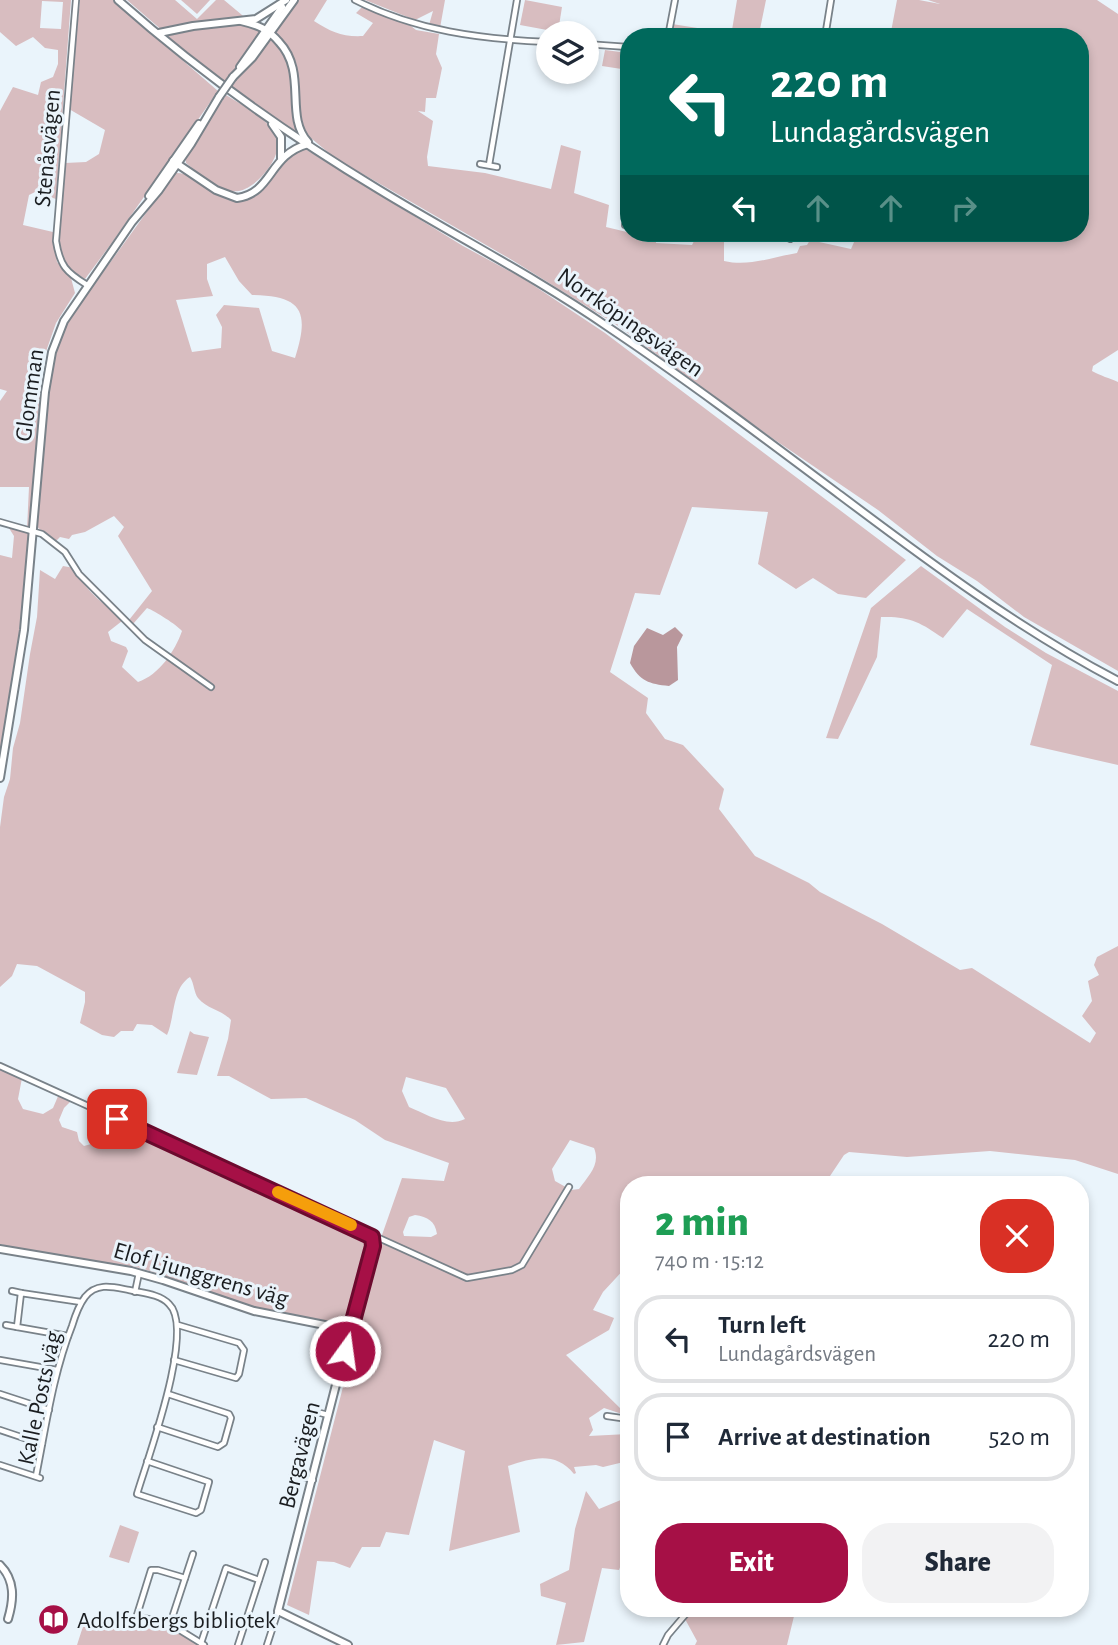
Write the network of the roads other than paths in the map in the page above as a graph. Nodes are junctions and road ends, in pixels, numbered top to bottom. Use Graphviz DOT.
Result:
graph roads {
  1 [pos="76,0"];
  2 [pos="117,0"];
  3 [pos="286,0"];
  4 [pos="294,0"];
  5 [pos="355,0"];
  6 [pos="517,0"];
  7 [pos="675,0"];
  8 [pos="831,0"];
  9 [pos="241,22"];
  10 [pos="670,28"];
  11 [pos="826,28"];
  12 [pos="268,31"];
  13 [pos="157,33"];
  14 [pos="510,40"];
  15 [pos="536,41"];
  16 [pos="599,45"];
  17 [pos="620,46"];
  18 [pos="267,117"];
  19 [pos="311,146"];
  20 [pos="281,158"];
  21 [pos="176,162"];
  22 [pos="480,164"];
  23 [pos="489,165"];
  24 [pos="497,167"];
  25 [pos="87,285"];
  26 [pos="0,522"];
  27 [pos="34,531"];
  28 [pos="1118,681"];
  29 [pos="211,687"];
  30 [pos="0,778"];
  31 [pos="0,1066"];
  32 [pos="569,1187"];
  33 [pos="370,1234"];
  34 [pos="0,1249"];
  35 [pos="139,1273"];
  36 [pos="12,1291"];
  37 [pos="135,1292"];
  38 [pos="21,1293"];
  39 [pos="81,1303"];
  40 [pos="6,1325"];
  41 [pos="178,1325"];
  42 [pos="17,1326"];
  43 [pos="350,1330"];
  44 [pos="68,1336"];
  45 [pos="250,1346"];
  46 [pos="243,1348"];
  47 [pos="0,1360"];
  48 [pos="174,1360"];
  49 [pos="57,1370"];
  50 [pos="0,1394"];
  51 [pos="167,1394"];
  52 [pos="49,1410"];
  53 [pos="309,1410"];
  54 [pos="329,1415"];
  55 [pos="607,1416"];
  56 [pos="620,1418"];
  57 [pos="157,1427"];
  58 [pos="0,1430"];
  59 [pos="42,1444"];
  60 [pos="147,1461"];
  61 [pos="0,1465"];
  62 [pos="293,1474"];
  63 [pos="313,1480"];
  64 [pos="193,1554"];
  65 [pos="265,1562"];
  66 [pos="0,1565"];
  67 [pos="185,1578"];
  68 [pos="259,1580"];
  69 [pos="278,1611"];
  70 [pos="683,1617"];
  71 [pos="8,1619"];
  72 [pos="170,1624"];
  73 [pos="203,1644"];
  74 [pos="238,1645"];
  75 [pos="267,1645"];
  76 [pos="348,1645"];
  77 [pos="663,1645"];
  1 -- 25 [label="street, Stenåsvägen"];
  2 -- 13 [label="main road, Norrköpingsvägen"];
  3 -- 9 [label="main road"];
  3 -- 12 [label="main road"];
  4 -- 12 [label="main road"];
  5 -- 14 [label="street"];
  6 -- 14 [label="street"];
  7 -- 10 [label="street"];
  8 -- 11 [label="street"];
  9 -- 12 [label="main road"];
  9 -- 13 [label="main road"];
  12 -- 19 [label="main road"];
  12 -- 21 [label="main road, Glomman, bridge"];
  13 -- 18 [label="main road, Norrköpingsvägen"];
  14 -- 15 [label="street"];
  14 -- 23 [label="street"];
  16 -- 17 [label="street"];
  18 -- 19 [label="main road, Norrköpingsvägen"];
  18 -- 20 [label="main road"];
  19 -- 20 [label="main road"];
  19 -- 28 [label="main road, Norrköpingsvägen"];
  20 -- 21 [label="main road"];
  21 -- 25 [label="main road, Glomman"];
  22 -- 23 [label="street"];
  23 -- 24 [label="street"];
  25 -- 27 [label="main road, Glomman"];
  26 -- 27 [label="street"];
  27 -- 29 [label="street"];
  27 -- 30 [label="main road, Glomman"];
  31 -- 33 [label="street"];
  32 -- 33 [label="street"];
  33 -- 43 [label="street, Bergavägen"];
  34 -- 35 [label="main road, Elof Ljunggrens väg"];
  35 -- 37 [label="street"];
  35 -- 43 [label="main road, Elof Ljunggrens väg"];
  36 -- 38 [label="street"];
  37 -- 39 [label="street, Kalle Posts väg"];
  37 -- 41 [label="street, Kalle Posts väg"];
  38 -- 39 [label="street"];
  38 -- 42 [label="street"];
  39 -- 44 [label="street, Kalle Posts väg"];
  40 -- 42 [label="street"];
  41 -- 46 [label="street"];
  41 -- 48 [label="street"];
  42 -- 44 [label="street"];
  43 -- 54 [label="main road, Bergavägen"];
  44 -- 49 [label="street, Kalle Posts väg"];
  45 -- 46 [label="street"];
  46 -- 48 [label="street"];
  47 -- 49 [label="street"];
  48 -- 51 [label="street"];
  49 -- 52 [label="street, Kalle Posts väg"];
  50 -- 52 [label="street"];
  51 -- 57 [label="street"];
  51 -- 57 [label="street"];
  52 -- 59 [label="street, Kalle Posts väg"];
  53 -- 54 [label="street"];
  54 -- 63 [label="main road, Bergavägen"];
  55 -- 56 [label="street"];
  57 -- 60 [label="street"];
  58 -- 59 [label="street"];
  59 -- 61 [label="street, Kalle Posts väg"];
  60 -- 60 [label="street"];
  62 -- 63 [label="street"];
  63 -- 69 [label="main road, Bergavägen"];
  64 -- 67 [label="street"];
  65 -- 68 [label="street"];
  66 -- 71 [label="main road"];
  67 -- 72 [label="street"];
  67 -- 72 [label="street"];
  68 -- 73 [label="street"];
  68 -- 74 [label="street"];
  69 -- 75 [label="street, Bergavägen"];
  69 -- 76 [label="main road"];
  70 -- 77 [label="street"];
  72 -- 73 [label="street"];
}
